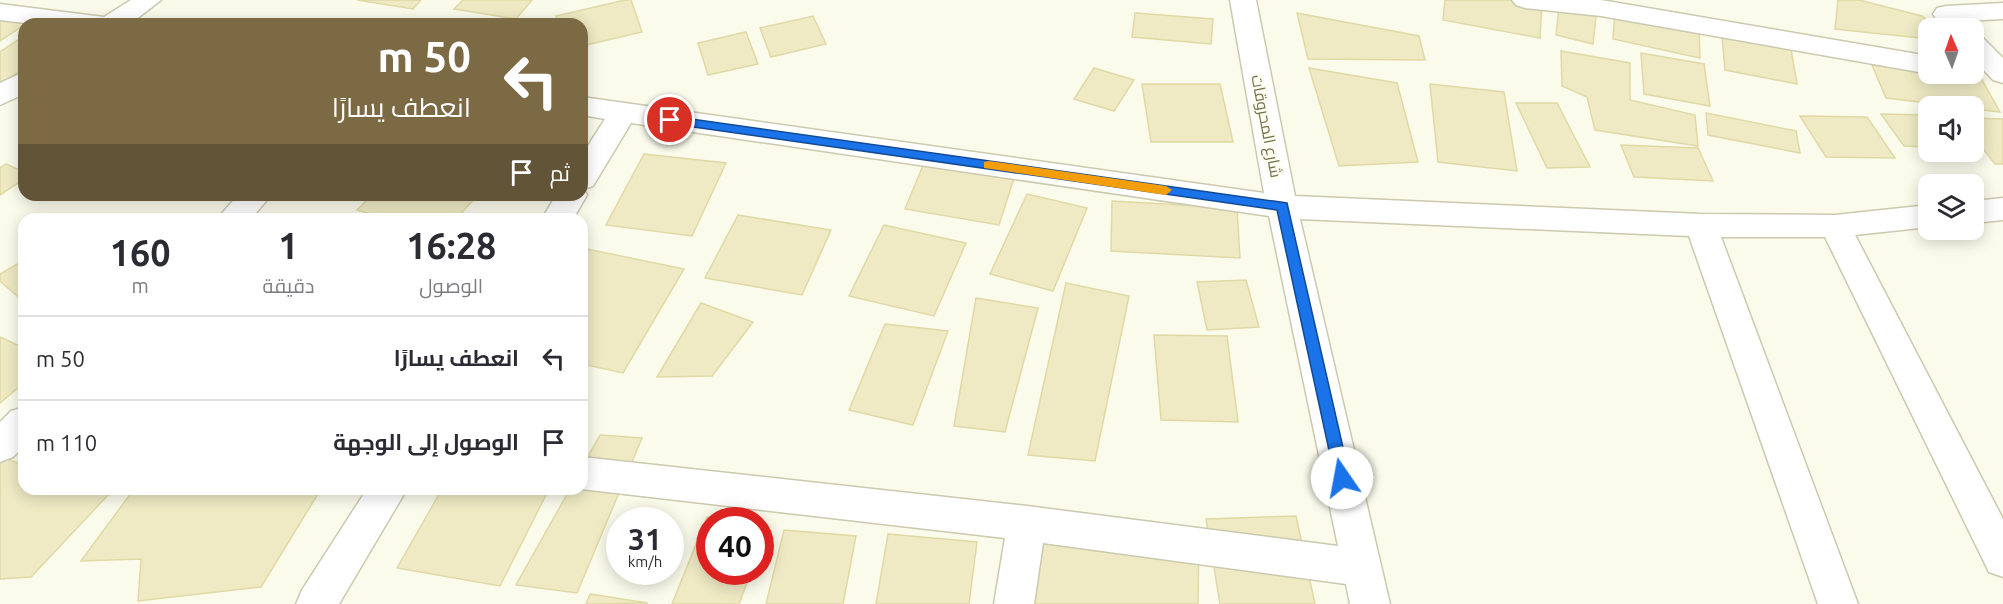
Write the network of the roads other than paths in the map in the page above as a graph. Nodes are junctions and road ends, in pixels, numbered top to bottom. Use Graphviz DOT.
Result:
graph roads {
  1 [pos="148,0"];
  2 [pos="1243,0"];
  3 [pos="1525,0"];
  4 [pos="1600,4"];
  5 [pos="2003,11"];
  6 [pos="0,12"];
  7 [pos="1945,14"];
  8 [pos="50,18"];
  9 [pos="121,18"];
  10 [pos="1984,55"];
  11 [pos="1918,63"];
  12 [pos="1984,73"];
  13 [pos="2003,76"];
  14 [pos="18,85"];
  15 [pos="0,96"];
  16 [pos="588,107"];
  17 [pos="623,113"];
  18 [pos="588,169"];
  19 [pos="1282,207"];
  20 [pos="2003,208"];
  21 [pos="1984,211"];
  22 [pos="1918,217"];
  23 [pos="1701,225"];
  24 [pos="1835,226"];
  25 [pos="18,428"];
  26 [pos="0,446"];
  27 [pos="588,474"];
  28 [pos="384,495"];
  29 [pos="1027,523"];
  30 [pos="2003,559"];
  31 [pos="1366,586"];
  32 [pos="316,604"];
  33 [pos="1014,604"];
  34 [pos="1838,604"];
  1 -- 9 [label="street"];
  2 -- 19 [label="street, شارع المحروقات"];
  3 -- 4 [label="street"];
  4 -- 11 [label="street"];
  5 -- 7 [label="street"];
  6 -- 8 [label="street"];
  10 -- 13 [label="street"];
  12 -- 13 [label="street"];
  14 -- 15 [label="street"];
  16 -- 17 [label="street"];
  17 -- 18 [label="street"];
  17 -- 19 [label="street"];
  19 -- 23 [label="street"];
  19 -- 31 [label="street, شارع المحروقات"];
  20 -- 21 [label="street"];
  22 -- 24 [label="street"];
  23 -- 24 [label="street"];
  23 -- 34 [label="street"];
  24 -- 30 [label="street"];
  25 -- 26 [label="street"];
  27 -- 29 [label="street"];
  28 -- 32 [label="street"];
  29 -- 31 [label="street"];
  29 -- 33 [label="street"];
}
